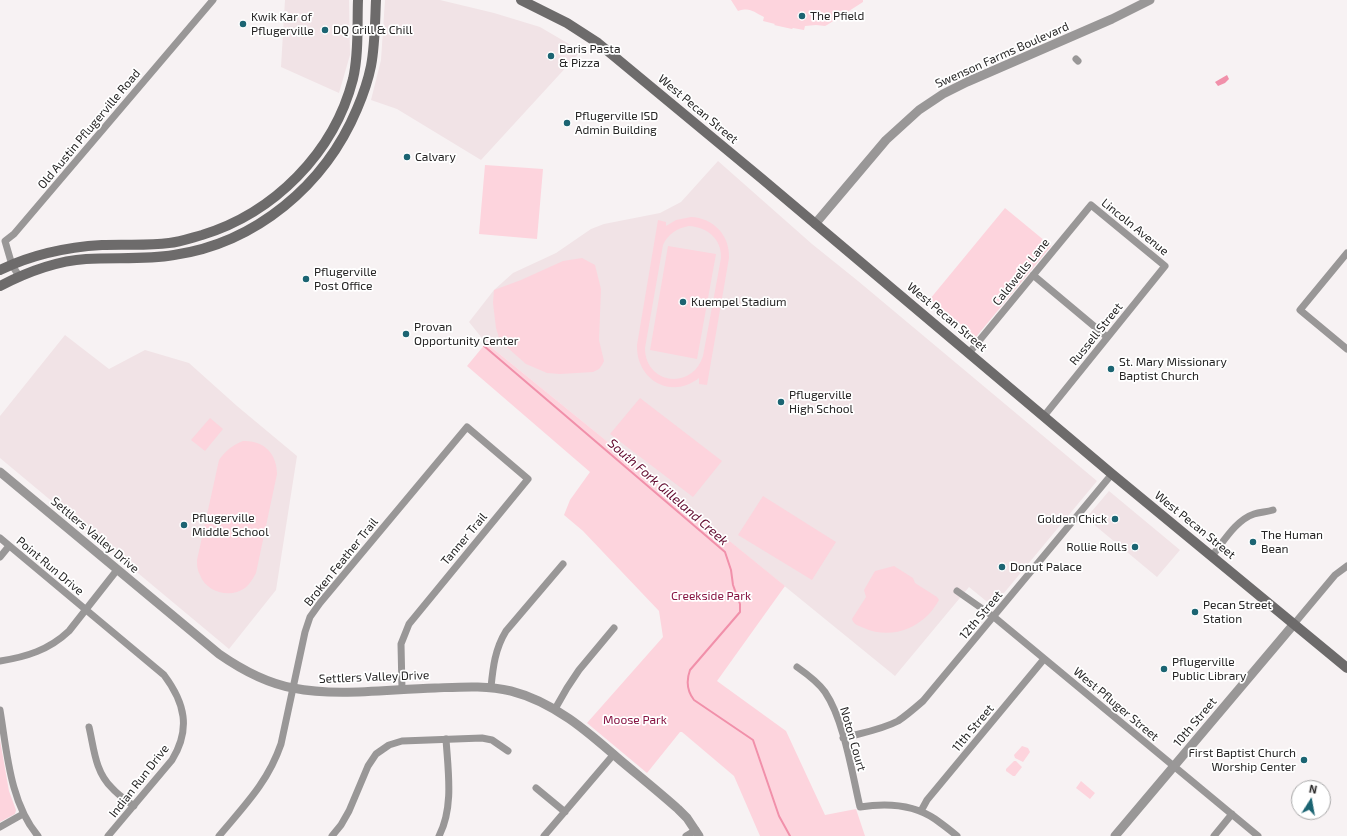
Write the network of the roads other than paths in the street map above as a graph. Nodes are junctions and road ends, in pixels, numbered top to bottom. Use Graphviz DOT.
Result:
graph roads {
  1 [pos="213,0"];
  2 [pos="358,0"];
  3 [pos="376,0"];
  4 [pos="521,0"];
  5 [pos="1150,0"];
  6 [pos="349,91"];
  7 [pos="363,94"];
  8 [pos="272,200"];
  9 [pos="1091,205"];
  10 [pos="280,211"];
  11 [pos="815,224"];
  12 [pos="189,239"];
  13 [pos="132,245"];
  14 [pos="192,252"];
  15 [pos="1347,253"];
  16 [pos="132,258"];
  17 [pos="12,265"];
  18 [pos="1165,266"];
  19 [pos="0,270"];
  20 [pos="1033,275"];
  21 [pos="19,276"];
  22 [pos="0,286"];
  23 [pos="1107,337"];
  24 [pos="1347,349"];
  25 [pos="969,353"];
  26 [pos="1044,416"];
  27 [pos="467,427"];
  28 [pos="0,472"];
  29 [pos="1112,474"];
  30 [pos="1273,510"];
  31 [pos="0,538"];
  32 [pos="9,546"];
  33 [pos="1212,556"];
  34 [pos="0,557"];
  35 [pos="563,564"];
  36 [pos="1347,566"];
  37 [pos="117,570"];
  38 [pos="957,591"];
  39 [pos="86,610"];
  40 [pos="994,617"];
  41 [pos="1294,624"];
  42 [pos="614,628"];
  43 [pos="1044,659"];
  44 [pos="0,661"];
  45 [pos="797,667"];
  46 [pos="1347,668"];
  47 [pos="491,687"];
  48 [pos="292,688"];
  49 [pos="402,689"];
  50 [pos="555,709"];
  51 [pos="0,710"];
  52 [pos="89,727"];
  53 [pos="843,738"];
  54 [pos="446,740"];
  55 [pos="508,751"];
  56 [pos="614,754"];
  57 [pos="1174,766"];
  58 [pos="536,788"];
  59 [pos="134,806"];
  60 [pos="921,811"];
  61 [pos="565,812"];
  62 [pos="23,814"];
  63 [pos="1232,814"];
  64 [pos="0,827"];
  65 [pos="698,833"];
  66 [pos="38,836"];
  67 [pos="108,836"];
  68 [pos="219,836"];
  69 [pos="332,836"];
  70 [pos="439,836"];
  71 [pos="544,836"];
  72 [pos="686,836"];
  73 [pos="957,836"];
  74 [pos="1115,836"];
  75 [pos="1214,836"];
  76 [pos="1258,836"];
  1 -- 17 [label="street, Old Austin Pflugerville Road"];
  2 -- 6 [label="main road"];
  3 -- 7 [label="main road"];
  4 -- 11 [label="main road, West Pecan Street"];
  5 -- 11 [label="street, Swenson Farms Boulevard"];
  6 -- 7 [label="main road"];
  6 -- 8 [label="main road"];
  7 -- 10 [label="main road"];
  8 -- 10 [label="main road"];
  8 -- 12 [label="main road"];
  9 -- 18 [label="street, Lincoln Avenue"];
  9 -- 20 [label="street, Caldwells Lane"];
  10 -- 14 [label="main road"];
  11 -- 25 [label="main road, West Pecan Street"];
  12 -- 13 [label="main road"];
  12 -- 14 [label="main road"];
  13 -- 16 [label="main road"];
  13 -- 17 [label="main road"];
  14 -- 16 [label="main road"];
  15 -- 24 [label="street"];
  16 -- 21 [label="main road"];
  17 -- 19 [label="main road"];
  17 -- 21 [label="street, Old Austin Pflugerville Road"];
  18 -- 23 [label="street, Russell Street"];
  20 -- 23 [label="street"];
  20 -- 25 [label="street, Caldwells Lane"];
  21 -- 22 [label="main road"];
  23 -- 26 [label="street, Russell Street"];
  25 -- 26 [label="main road, West Pecan Street"];
  26 -- 29 [label="main road, West Pecan Street"];
  27 -- 48 [label="street, Broken Feather Trail"];
  27 -- 49 [label="street, Tanner Trail"];
  28 -- 37 [label="street, Settlers Valley Drive"];
  29 -- 33 [label="main road, West Pecan Street"];
  29 -- 40 [label="street, 12th Street"];
  30 -- 33 [label="street"];
  31 -- 32 [label="street, Point Run Drive"];
  32 -- 34 [label="street"];
  32 -- 39 [label="street, Point Run Drive"];
  33 -- 41 [label="main road, West Pecan Street"];
  35 -- 47 [label="street"];
  36 -- 41 [label="street"];
  37 -- 39 [label="street"];
  37 -- 48 [label="street, Settlers Valley Drive"];
  38 -- 40 [label="street, West Pfluger Street"];
  39 -- 44 [label="street"];
  39 -- 59 [label="street, Indian Run Drive"];
  40 -- 43 [label="street, West Pfluger Street"];
  40 -- 53 [label="street, 12th Street"];
  41 -- 46 [label="main road, West Pecan Street"];
  41 -- 57 [label="street, 10th Street"];
  42 -- 50 [label="street"];
  43 -- 57 [label="street, West Pfluger Street"];
  43 -- 60 [label="street, 11th Street"];
  45 -- 53 [label="street, Noton Court"];
  47 -- 49 [label="street, Settlers Valley Drive"];
  47 -- 50 [label="street, Settlers Valley Drive"];
  48 -- 49 [label="street, Settlers Valley Drive"];
  48 -- 68 [label="street, Broken Feather Trail"];
  50 -- 56 [label="street, Settlers Valley Drive"];
  51 -- 62 [label="street"];
  52 -- 59 [label="street"];
  53 -- 60 [label="street, Noton Court"];
  54 -- 55 [label="street"];
  54 -- 69 [label="street"];
  54 -- 70 [label="street"];
  56 -- 61 [label="street"];
  56 -- 65 [label="street, Settlers Valley Drive"];
  57 -- 63 [label="street, West Pfluger Street"];
  57 -- 74 [label="street, 10th Street"];
  58 -- 61 [label="street"];
  59 -- 67 [label="street, Indian Run Drive"];
  60 -- 73 [label="street"];
  61 -- 71 [label="street"];
  62 -- 64 [label="street"];
  62 -- 66 [label="street"];
  63 -- 75 [label="street"];
  63 -- 76 [label="street, West Pfluger Street"];
  65 -- 72 [label="street"];
}
